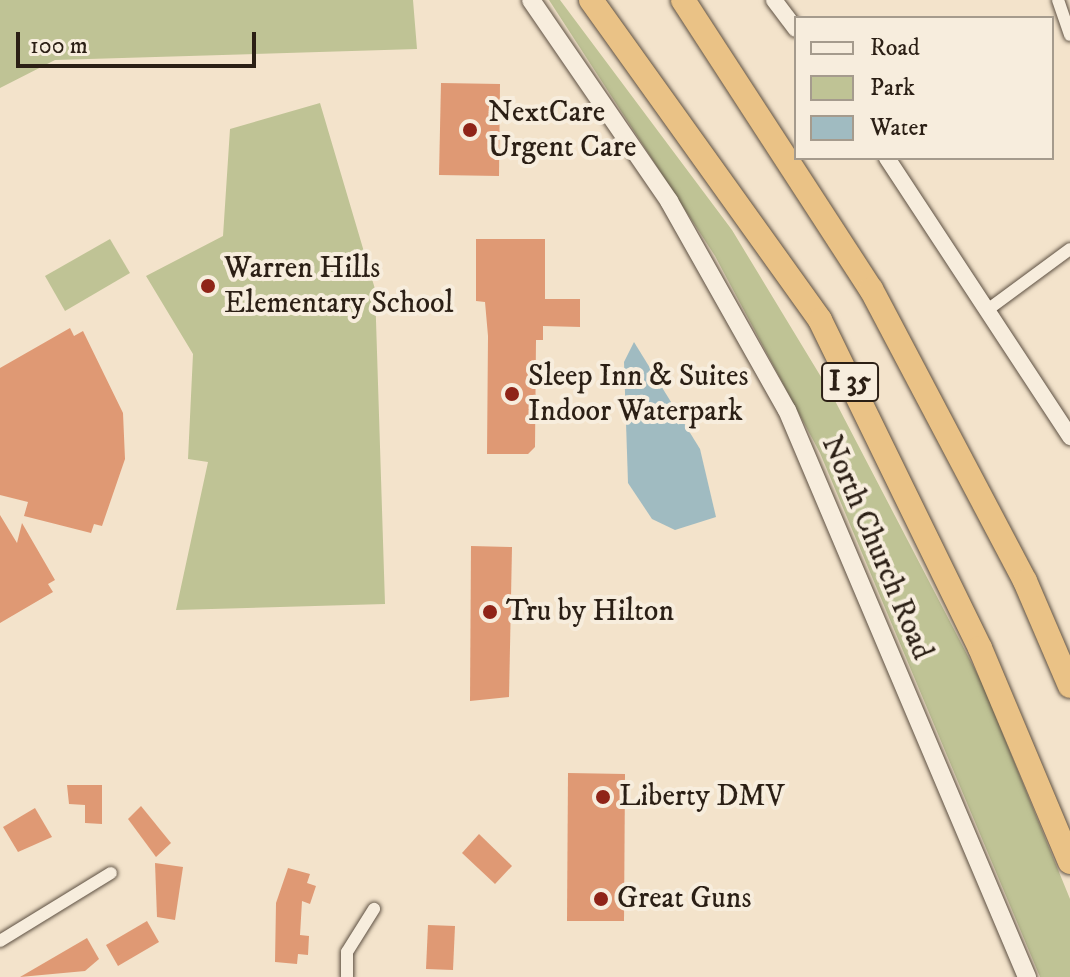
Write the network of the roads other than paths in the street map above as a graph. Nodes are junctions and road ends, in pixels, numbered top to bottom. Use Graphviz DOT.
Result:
graph roads {
  1 [pos="531,0"];
  2 [pos="591,0"];
  3 [pos="683,0"];
  4 [pos="774,0"];
  5 [pos="1058,0"];
  6 [pos="794,26"];
  7 [pos="1070,35"];
  8 [pos="888,160"];
  9 [pos="1070,249"];
  10 [pos="990,308"];
  11 [pos="1070,437"];
  12 [pos="1070,686"];
  13 [pos="1070,862"];
  14 [pos="111,873"];
  15 [pos="374,909"];
  16 [pos="0,941"];
  17 [pos="347,977"];
  18 [pos="1027,977"];
  1 -- 18 [label="main road, North Church Road"];
  2 -- 13 [label="highway, I 35"];
  3 -- 12 [label="highway, I 35"];
  4 -- 6 [label="street"];
  5 -- 7 [label="street"];
  8 -- 10 [label="street"];
  9 -- 10 [label="street"];
  10 -- 11 [label="street"];
  14 -- 16 [label="street"];
  15 -- 17 [label="street"];
}
